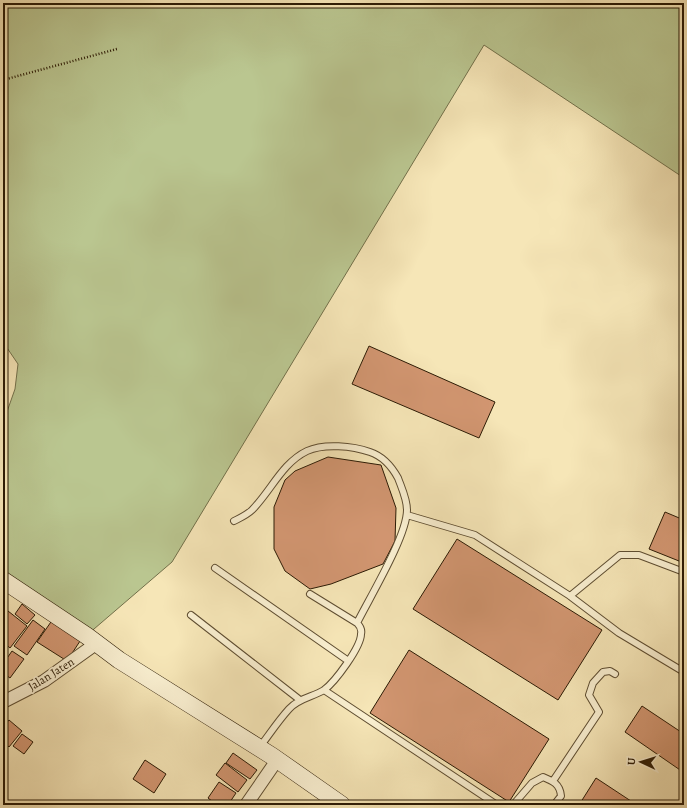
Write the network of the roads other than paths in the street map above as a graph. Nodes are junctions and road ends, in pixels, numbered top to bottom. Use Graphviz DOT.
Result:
graph roads {
  1 [pos="406,516"];
  2 [pos="234,521"];
  3 [pos="215,568"];
  4 [pos="684,572"];
  5 [pos="3,580"];
  6 [pos="310,594"];
  7 [pos="570,596"];
  8 [pos="191,615"];
  9 [pos="357,623"];
  10 [pos="97,643"];
  11 [pos="348,660"];
  12 [pos="684,672"];
  13 [pos="615,674"];
  14 [pos="324,690"];
  15 [pos="300,700"];
  16 [pos="3,702"];
  17 [pos="259,748"];
  18 [pos="277,760"];
  19 [pos="553,781"];
  20 [pos="246,805"];
  21 [pos="342,805"];
  22 [pos="497,805"];
  23 [pos="513,805"];
  24 [pos="554,805"];
  1 -- 2 [label="lane"];
  1 -- 7 [label="lane"];
  1 -- 9 [label="lane"];
  3 -- 11 [label="lane"];
  4 -- 7 [label="lane"];
  5 -- 10 [label="main road"];
  6 -- 9 [label="lane"];
  7 -- 12 [label="lane"];
  8 -- 15 [label="lane"];
  9 -- 11 [label="lane"];
  10 -- 16 [label="street, Jalan Jaten"];
  10 -- 17 [label="main road"];
  11 -- 14 [label="lane"];
  13 -- 19 [label="lane"];
  14 -- 15 [label="lane"];
  14 -- 22 [label="lane"];
  15 -- 17 [label="lane"];
  17 -- 18 [label="main road"];
  18 -- 20 [label="street"];
  18 -- 21 [label="main road"];
  19 -- 23 [label="lane"];
  19 -- 24 [label="lane"];
}
